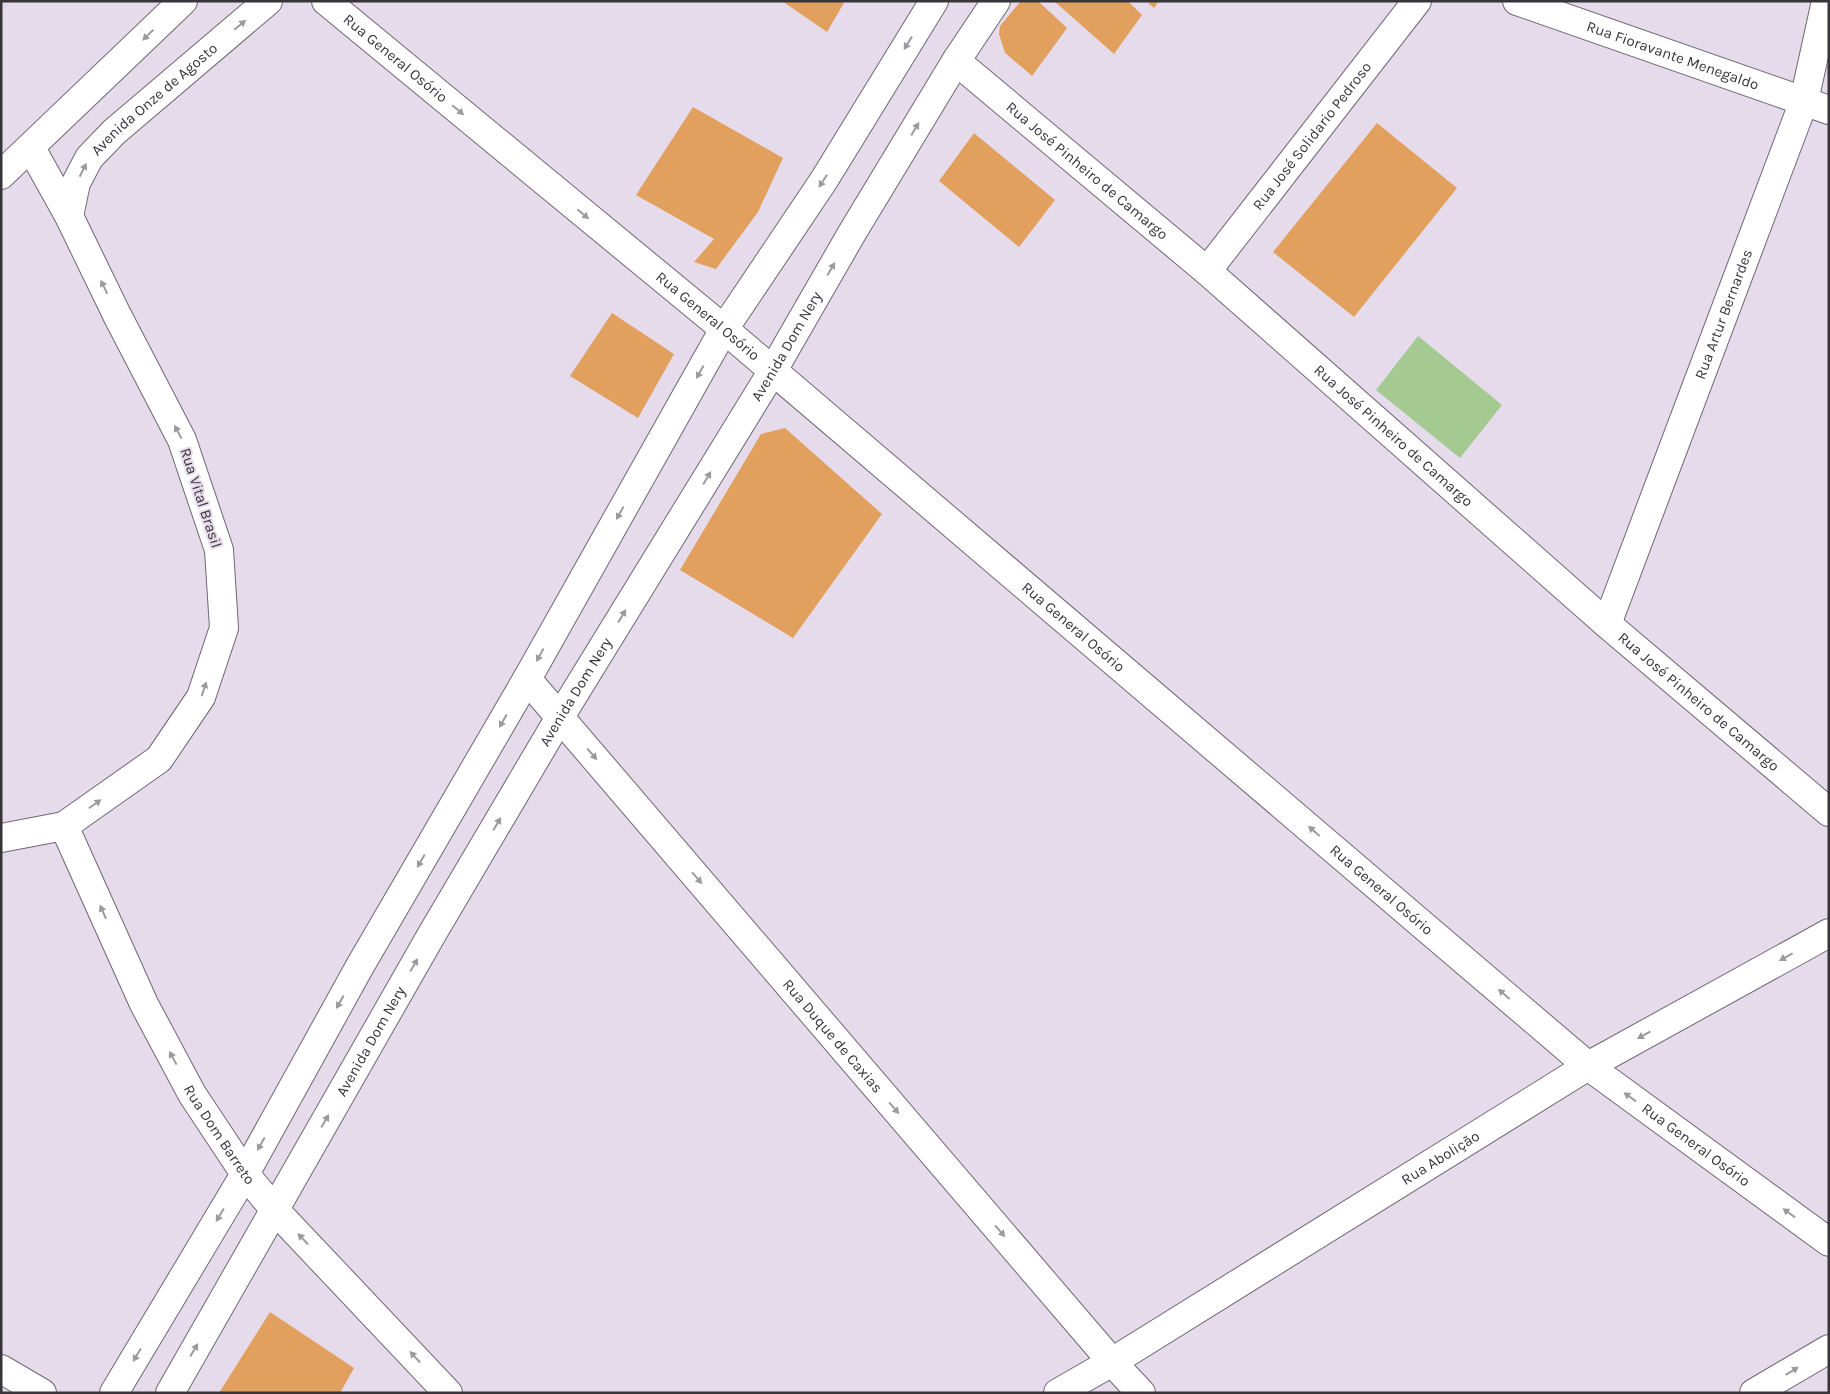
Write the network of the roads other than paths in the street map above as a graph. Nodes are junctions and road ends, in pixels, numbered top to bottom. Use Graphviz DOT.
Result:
graph roads {
  1 [pos="183,1"];
  2 [pos="268,1"];
  3 [pos="326,1"];
  4 [pos="934,1"];
  5 [pos="996,1"];
  6 [pos="1417,1"];
  7 [pos="1517,1"];
  8 [pos="1826,1"];
  9 [pos="956,61"];
  10 [pos="1816,106"];
  11 [pos="31,148"];
  12 [pos="1,175"];
  13 [pos="69,216"];
  14 [pos="1207,271"];
  15 [pos="724,329"];
  16 [pos="772,372"];
  17 [pos="1607,624"];
  18 [pos="527,679"];
  19 [pos="560,717"];
  20 [pos="1829,812"];
  21 [pos="64,826"];
  22 [pos="1,838"];
  23 [pos="1829,933"];
  24 [pos="1588,1066"];
  25 [pos="245,1174"];
  26 [pos="274,1209"];
  27 [pos="1829,1242"];
  28 [pos="1829,1348"];
  29 [pos="1112,1362"];
  30 [pos="1,1369"];
  31 [pos="42,1393"];
  32 [pos="114,1393"];
  33 [pos="170,1393"];
  34 [pos="448,1393"];
  35 [pos="1058,1393"];
  36 [pos="1141,1393"];
  37 [pos="1754,1393"];
  1 -- 11 [label="street, one-way"];
  13 -- 2 [label="street, Avenida Onze de Agosto, one-way"];
  3 -- 15 [label="street, Rua General Osório, one-way"];
  4 -- 15 [label="street, one-way"];
  5 -- 9 [label="street, Avenida Dom Nery"];
  6 -- 14 [label="street, Rua José Solidario Pedroso"];
  7 -- 10 [label="street, Rua Fioravante Menegaldo"];
  8 -- 10 [label="street, Rua Artur Bernardes"];
  9 -- 14 [label="street, Rua José Pinheiro de Camargo"];
  16 -- 9 [label="street, Avenida Dom Nery, one-way"];
  10 -- 17 [label="street, Rua Artur Bernardes"];
  11 -- 12 [label="street"];
  11 -- 13 [label="street, Rua Vital Brasil"];
  21 -- 13 [label="street, Rua Vital Brasil, one-way"];
  14 -- 17 [label="street, Rua José Pinheiro de Camargo"];
  15 -- 16 [label="street, Rua General Osório"];
  15 -- 18 [label="street, one-way"];
  19 -- 16 [label="street, Avenida Dom Nery, one-way"];
  24 -- 16 [label="street, Rua General Osório, one-way"];
  17 -- 20 [label="street, Rua José Pinheiro de Camargo"];
  18 -- 19 [label="street, Rua Duque de Caxias"];
  18 -- 25 [label="street, one-way"];
  26 -- 19 [label="street, Avenida Dom Nery, one-way"];
  19 -- 29 [label="street, Rua Duque de Caxias, one-way"];
  21 -- 22 [label="street, Rua Vital Brasil"];
  25 -- 21 [label="street, Rua Dom Barreto, one-way"];
  23 -- 24 [label="street, Rua Abolição, one-way"];
  27 -- 24 [label="street, Rua General Osório, one-way"];
  24 -- 29 [label="street, Rua Abolição"];
  25 -- 26 [label="street, Rua Dom Barreto"];
  25 -- 32 [label="street, one-way"];
  33 -- 26 [label="street, Avenida Dom Nery, one-way"];
  34 -- 26 [label="street, Rua Dom Barreto, one-way"];
  37 -- 28 [label="street, one-way"];
  29 -- 35 [label="street, Rua Abolição"];
  29 -- 36 [label="street, Rua Duque de Caxias"];
  30 -- 31 [label="street"];
}
